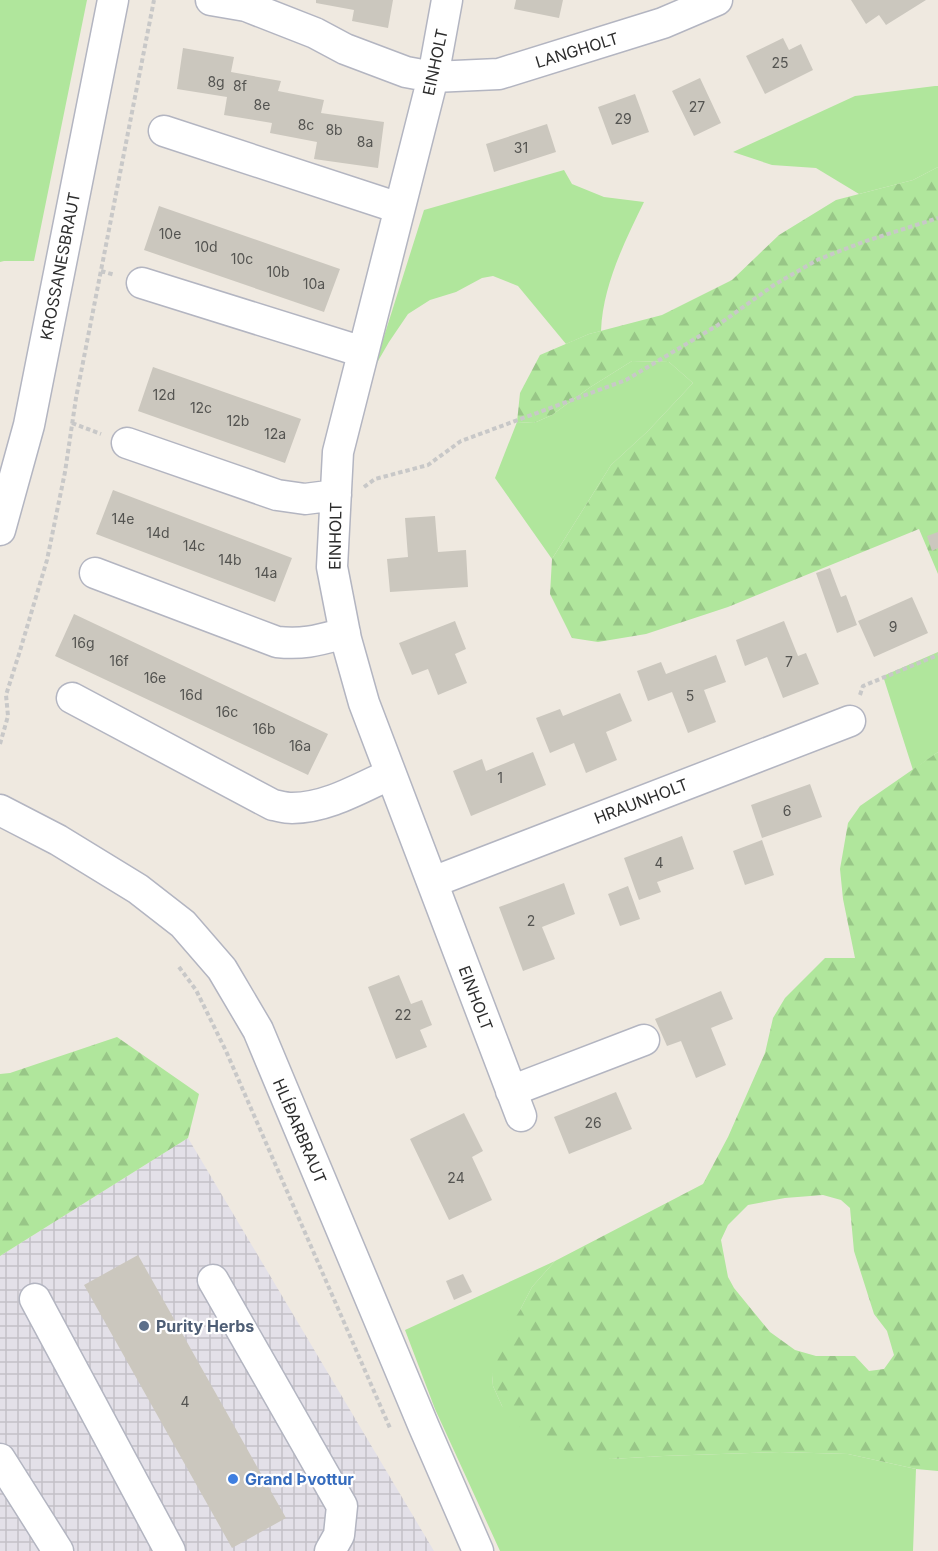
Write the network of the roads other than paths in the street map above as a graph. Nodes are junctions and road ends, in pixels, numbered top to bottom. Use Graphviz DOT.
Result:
graph roads {
  1 [pos="113,0"];
  2 [pos="211,0"];
  3 [pos="447,0"];
  4 [pos="717,0"];
  5 [pos="433,77"];
  6 [pos="164,131"];
  7 [pos="399,208"];
  8 [pos="142,283"];
  9 [pos="363,352"];
  10 [pos="127,443"];
  11 [pos="335,501"];
  12 [pos="0,530"];
  13 [pos="96,573"];
  14 [pos="345,633"];
  15 [pos="72,698"];
  16 [pos="850,721"];
  17 [pos="391,774"];
  18 [pos="0,810"];
  19 [pos="433,882"];
  20 [pos="644,1040"];
  21 [pos="213,1280"];
  22 [pos="34,1299"];
  23 [pos="0,1460"];
  24 [pos="58,1551"];
  25 [pos="170,1551"];
  26 [pos="330,1551"];
  27 [pos="478,1551"];
  1 -- 12 [label="street, KROSSANESBRAUT"];
  2 -- 5 [label="street, LANGHOLT"];
  3 -- 5 [label="street, EINHOLT"];
  4 -- 5 [label="street, LANGHOLT"];
  5 -- 7 [label="street, EINHOLT"];
  6 -- 7 [label="street"];
  7 -- 9 [label="street, EINHOLT"];
  8 -- 9 [label="street"];
  9 -- 11 [label="street, EINHOLT"];
  10 -- 11 [label="street"];
  11 -- 14 [label="street, EINHOLT"];
  13 -- 14 [label="street"];
  14 -- 17 [label="street, EINHOLT"];
  15 -- 17 [label="street"];
  16 -- 19 [label="street, HRAUNHOLT"];
  17 -- 19 [label="street, EINHOLT"];
  18 -- 27 [label="street, HLÍÐARBRAUT"];
  19 -- 20 [label="street, EINHOLT"];
  21 -- 26 [label="street"];
  22 -- 25 [label="street"];
  23 -- 24 [label="street"];
}
